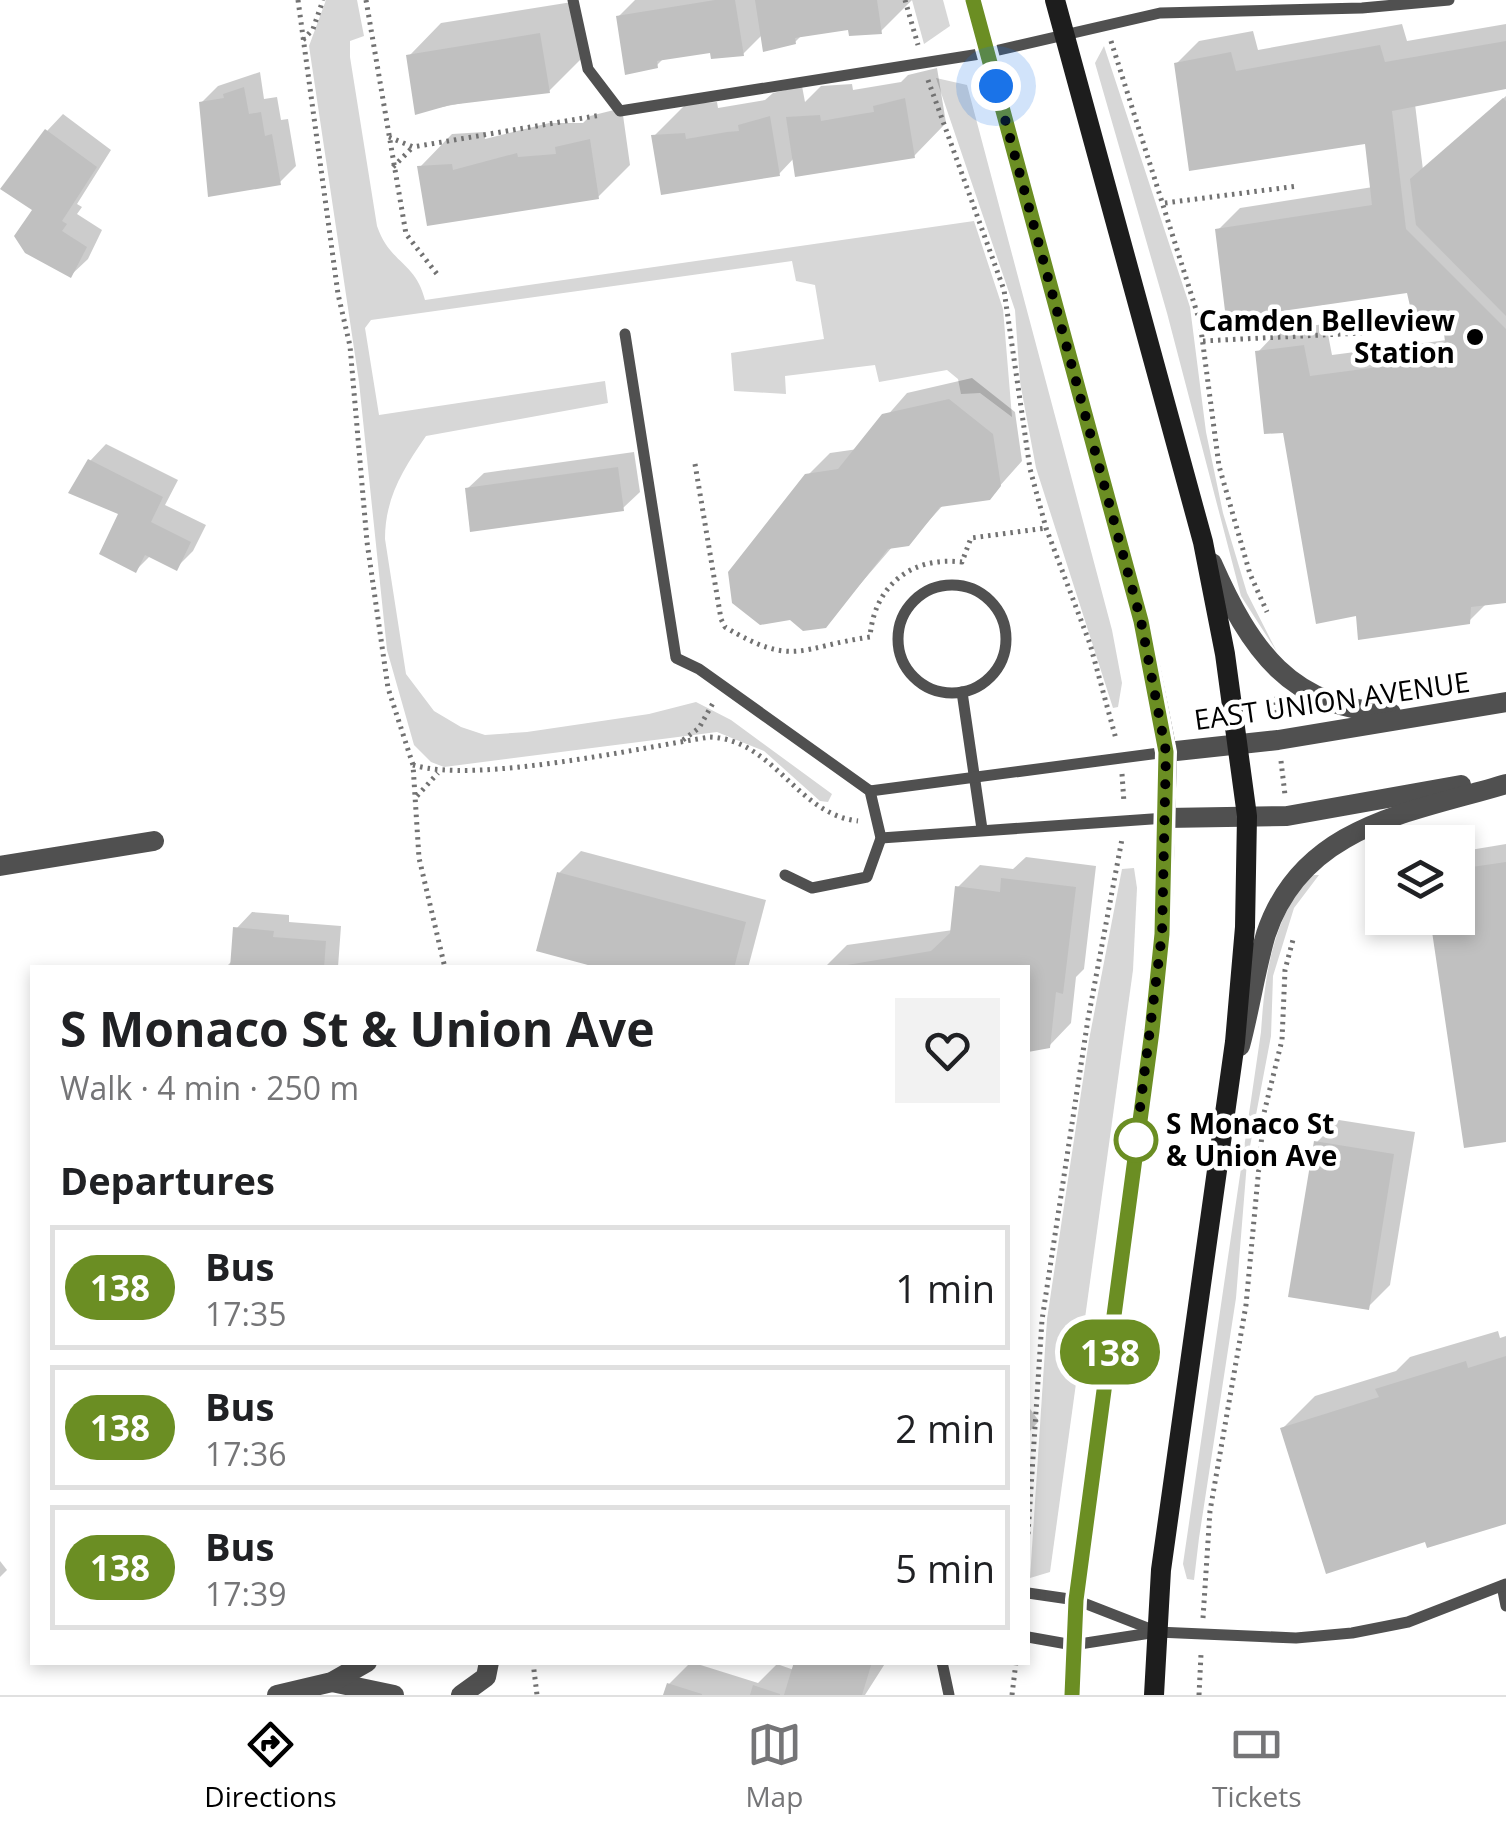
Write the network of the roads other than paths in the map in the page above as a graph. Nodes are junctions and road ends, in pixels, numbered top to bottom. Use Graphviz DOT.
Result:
graph roads {
  1 [pos="573,0"];
  2 [pos="973,0"];
  3 [pos="1056,0"];
  4 [pos="1449,0"];
  5 [pos="1064,35"];
  6 [pos="986,53"];
  7 [pos="625,334"];
  8 [pos="1203,542"];
  9 [pos="962,692"];
  10 [pos="1506,702"];
  11 [pos="1448,713"];
  12 [pos="1238,744"];
  13 [pos="1166,752"];
  14 [pos="975,776"];
  15 [pos="1506,780"];
  16 [pos="870,791"];
  17 [pos="1247,816"];
  18 [pos="1166,818"];
  19 [pos="982,829"];
  20 [pos="881,838"];
  21 [pos="154,841"];
  22 [pos="0,866"];
  23 [pos="785,875"];
  24 [pos="1231,1077"];
  25 [pos="1504,1585"];
  26 [pos="1030,1593"];
  27 [pos="1076,1600"];
  28 [pos="1506,1606"];
  29 [pos="1156,1632"];
  30 [pos="1030,1637"];
  31 [pos="1072,1645"];
  32 [pos="362,1665"];
  33 [pos="489,1665"];
  34 [pos="943,1665"];
  35 [pos="332,1682"];
  36 [pos="276,1695"];
  37 [pos="394,1695"];
  38 [pos="462,1695"];
  39 [pos="949,1695"];
  40 [pos="1072,1695"];
  41 [pos="1154,1695"];
  1 -- 6 [label="lane"];
  2 -- 6 [label="main road"];
  3 -- 5 [label="main road"];
  4 -- 5 [label="lane"];
  5 -- 6 [label="lane"];
  5 -- 8 [label="main road"];
  6 -- 13 [label="main road"];
  7 -- 16 [label="lane"];
  8 -- 11 [label="street"];
  8 -- 12 [label="main road"];
  9 -- 9 [label="lane"];
  9 -- 14 [label="lane"];
  10 -- 11 [label="street, EAST UNION AVENUE"];
  11 -- 12 [label="street, EAST UNION AVENUE"];
  12 -- 13 [label="street, EAST UNION AVENUE"];
  12 -- 17 [label="main road"];
  13 -- 14 [label="lane"];
  13 -- 18 [label="main road"];
  14 -- 16 [label="lane"];
  14 -- 19 [label="lane"];
  15 -- 17 [label="street"];
  15 -- 24 [label="street"];
  16 -- 20 [label="lane"];
  17 -- 18 [label="street"];
  17 -- 24 [label="main road"];
  18 -- 19 [label="lane"];
  18 -- 27 [label="main road"];
  19 -- 20 [label="lane"];
  20 -- 23 [label="lane"];
  21 -- 22 [label="street"];
  24 -- 29 [label="main road"];
  25 -- 28 [label="lane"];
  25 -- 29 [label="lane"];
  26 -- 27 [label="lane"];
  27 -- 29 [label="lane"];
  27 -- 31 [label="main road"];
  29 -- 31 [label="lane"];
  29 -- 41 [label="main road"];
  30 -- 31 [label="lane"];
  31 -- 40 [label="main road"];
  32 -- 35 [label="street"];
  33 -- 38 [label="street"];
  34 -- 39 [label="lane"];
  35 -- 36 [label="street"];
  35 -- 37 [label="street"];
}
